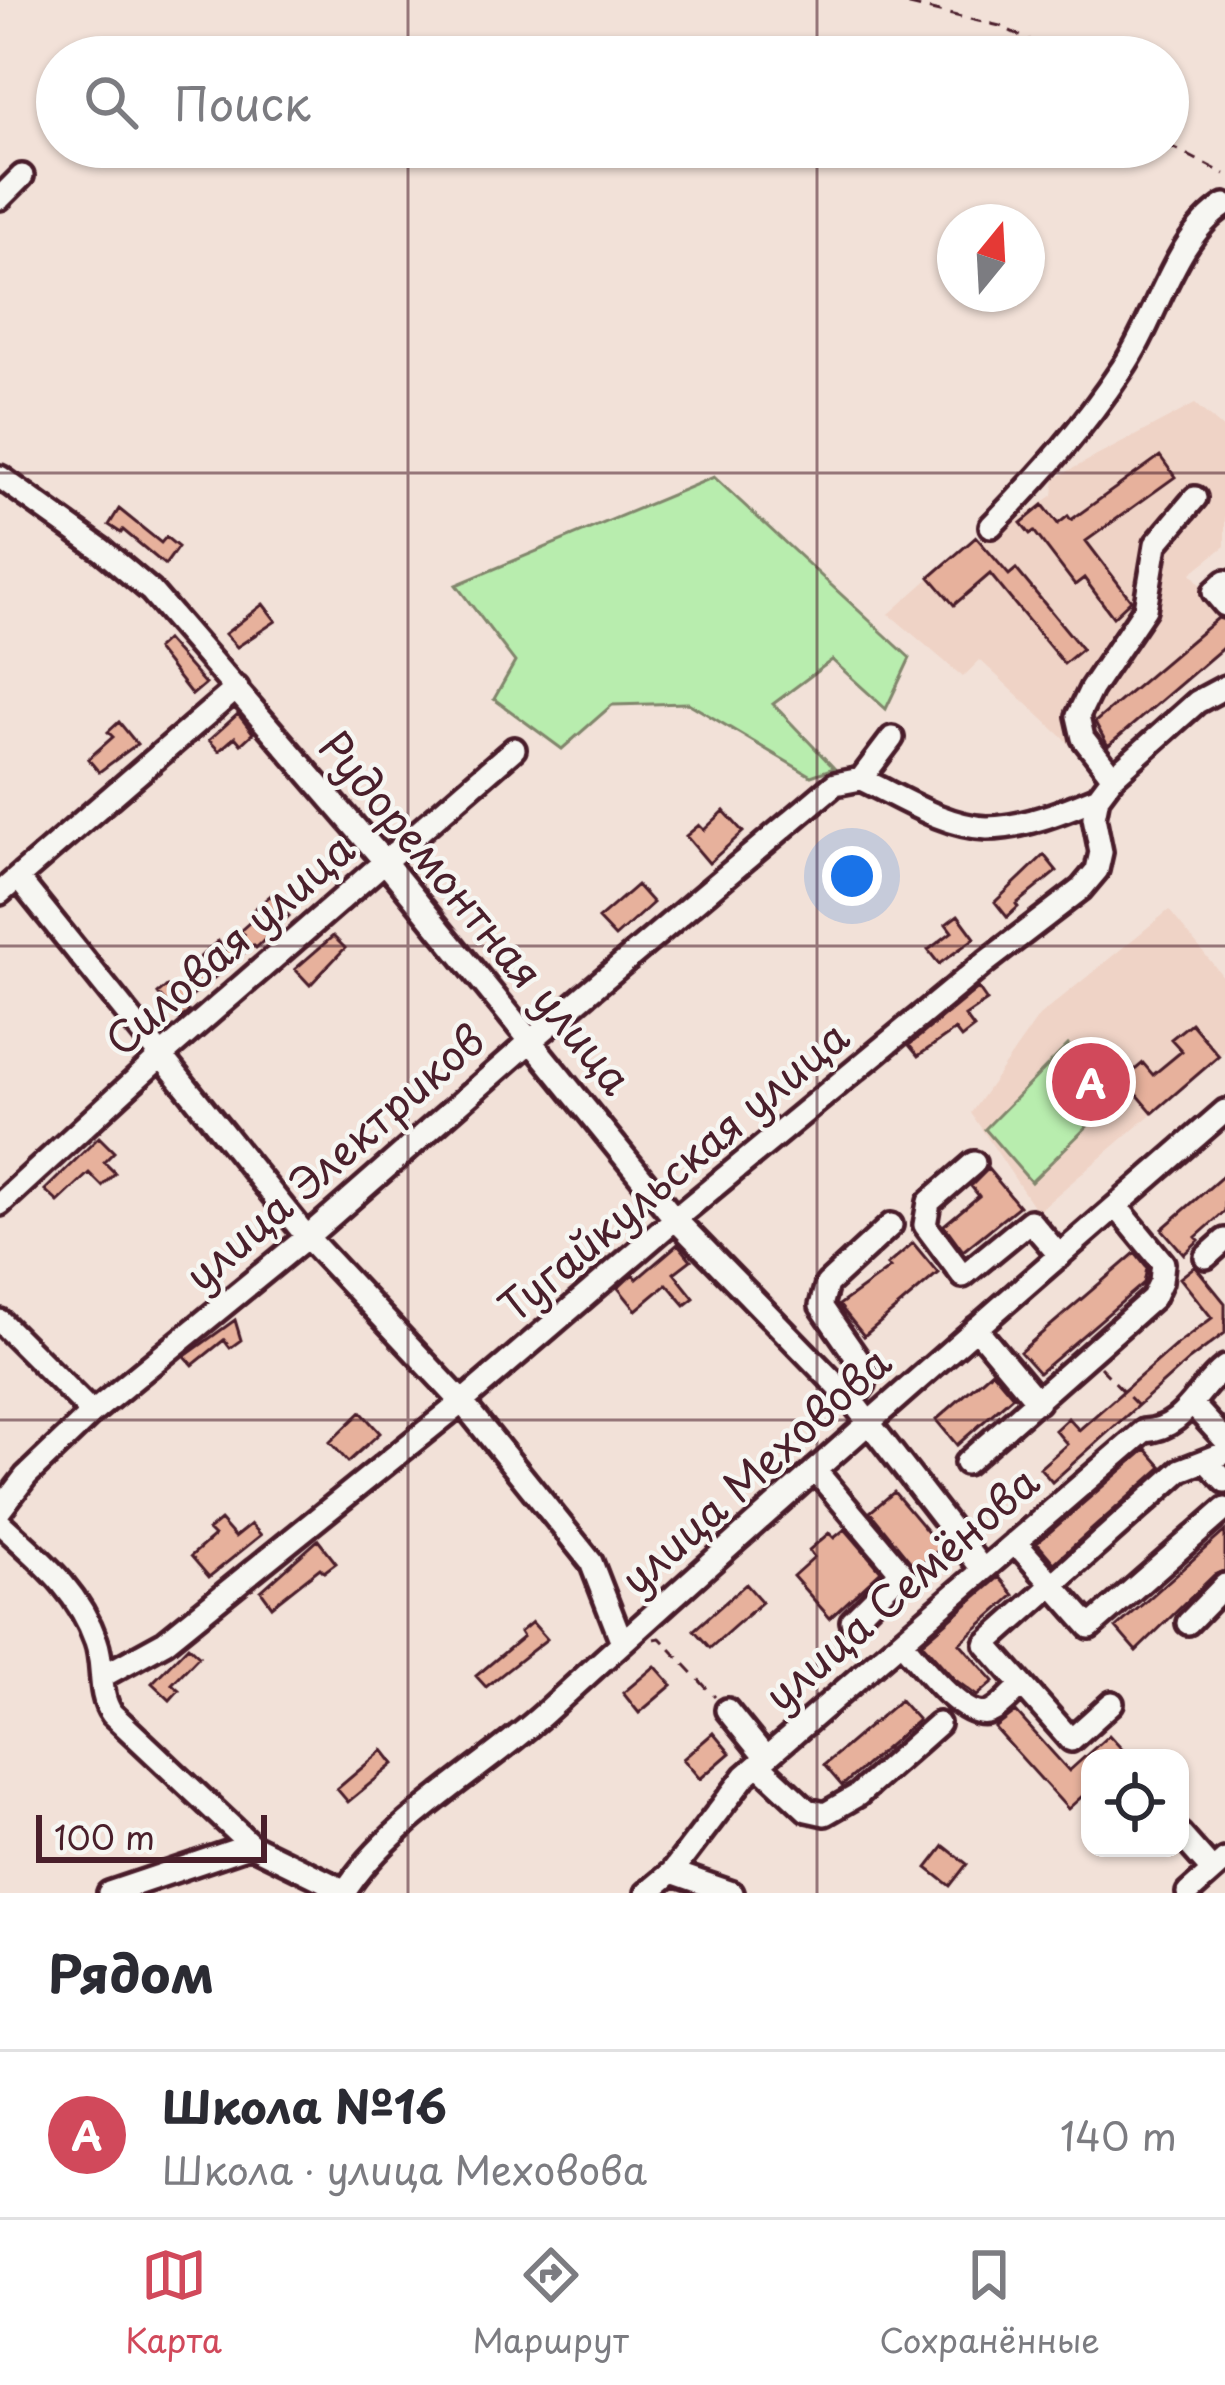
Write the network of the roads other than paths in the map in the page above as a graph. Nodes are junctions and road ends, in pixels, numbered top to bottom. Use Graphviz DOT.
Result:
graph roads {
  1 [pos="22,176"];
  2 [pos="0,198"];
  3 [pos="1225,206"];
  4 [pos="0,477"];
  5 [pos="1196,498"];
  6 [pos="991,526"];
  7 [pos="1225,582"];
  8 [pos="1225,605"];
  9 [pos="1225,687"];
  10 [pos="237,688"];
  11 [pos="892,738"];
  12 [pos="514,749"];
  13 [pos="1113,777"];
  14 [pos="861,779"];
  15 [pos="1098,797"];
  16 [pos="385,862"];
  17 [pos="18,878"];
  18 [pos="0,893"];
  19 [pos="533,1039"];
  20 [pos="160,1057"];
  21 [pos="1225,1111"];
  22 [pos="974,1163"];
  23 [pos="0,1204"];
  24 [pos="1116,1206"];
  25 [pos="675,1219"];
  26 [pos="891,1225"];
  27 [pos="307,1237"];
  28 [pos="1225,1240"];
  29 [pos="1060,1256"];
  30 [pos="1206,1256"];
  31 [pos="0,1321"];
  32 [pos="976,1328"];
  33 [pos="1225,1367"];
  34 [pos="852,1401"];
  35 [pos="462,1402"];
  36 [pos="1038,1402"];
  37 [pos="1193,1406"];
  38 [pos="92,1413"];
  39 [pos="867,1424"];
  40 [pos="1225,1440"];
  41 [pos="1216,1458"];
  42 [pos="966,1463"];
  43 [pos="815,1470"];
  44 [pos="1225,1480"];
  45 [pos="1225,1509"];
  46 [pos="0,1510"];
  47 [pos="0,1523"];
  48 [pos="1015,1542"];
  49 [pos="983,1570"];
  50 [pos="1051,1584"];
  51 [pos="1225,1585"];
  52 [pos="852,1621"];
  53 [pos="1188,1623"];
  54 [pos="901,1641"];
  55 [pos="622,1642"];
  56 [pos="104,1676"];
  57 [pos="1022,1685"];
  58 [pos="1112,1703"];
  59 [pos="727,1711"];
  60 [pos="938,1724"];
  61 [pos="763,1762"];
  62 [pos="1189,1841"];
  63 [pos="250,1846"];
  64 [pos="1219,1865"];
  65 [pos="672,1871"];
  66 [pos="345,1892"];
  67 [pos="109,1893"];
  68 [pos="647,1893"];
  69 [pos="732,1893"];
  70 [pos="1188,1893"];
  1 -- 2 [label="street"];
  3 -- 6 [label="street"];
  4 -- 10 [label="street, Рудоремонтная улица"];
  5 -- 13 [label="street"];
  7 -- 8 [label="street"];
  9 -- 13 [label="street"];
  10 -- 16 [label="street, Рудоремонтная улица"];
  10 -- 17 [label="street"];
  11 -- 14 [label="street, улица Электриков"];
  12 -- 16 [label="street, Силовая улица"];
  13 -- 15 [label="street"];
  14 -- 15 [label="street"];
  14 -- 19 [label="street, улица Электриков"];
  15 -- 25 [label="street, Тугайкульская улица"];
  16 -- 19 [label="street, Рудоремонтная улица"];
  16 -- 20 [label="street, Силовая улица"];
  17 -- 18 [label="street"];
  17 -- 20 [label="street"];
  19 -- 25 [label="street, Рудоремонтная улица"];
  19 -- 27 [label="street, улица Электриков"];
  20 -- 23 [label="street, Силовая улица"];
  20 -- 27 [label="street"];
  21 -- 24 [label="street, улица Меховова"];
  22 -- 29 [label="street"];
  24 -- 29 [label="street, улица Меховова"];
  24 -- 36 [label="street"];
  25 -- 34 [label="street, Рудоремонтная улица"];
  25 -- 35 [label="street, Тугайкульская улица"];
  26 -- 34 [label="street"];
  27 -- 35 [label="street"];
  27 -- 38 [label="street, улица Электриков"];
  28 -- 30 [label="street"];
  29 -- 32 [label="street, улица Меховова"];
  31 -- 38 [label="street"];
  32 -- 36 [label="street"];
  32 -- 39 [label="street, улица Меховова"];
  33 -- 37 [label="street, улица Семёнова"];
  34 -- 39 [label="street, Рудоремонтная улица"];
  35 -- 55 [label="street"];
  35 -- 56 [label="street, Тугайкульская улица"];
  36 -- 42 [label="street"];
  37 -- 40 [label="street"];
  37 -- 48 [label="street, улица Семёнова"];
  38 -- 46 [label="street, улица Электриков"];
  39 -- 43 [label="street, улица Меховова"];
  39 -- 49 [label="street, Рудоремонтная улица"];
  41 -- 44 [label="street"];
  41 -- 50 [label="street"];
  43 -- 52 [label="street"];
  43 -- 55 [label="street, улица Меховова"];
  45 -- 50 [label="street"];
  47 -- 56 [label="street"];
  48 -- 49 [label="street, улица Семёнова"];
  48 -- 50 [label="street"];
  49 -- 54 [label="street, улица Семёнова"];
  50 -- 57 [label="street"];
  51 -- 53 [label="street"];
  54 -- 57 [label="street"];
  54 -- 61 [label="street, улица Семёнова"];
  55 -- 66 [label="street, улица Меховова"];
  56 -- 63 [label="street"];
  57 -- 58 [label="street"];
  59 -- 61 [label="street"];
  60 -- 61 [label="street"];
  61 -- 65 [label="street, улица Семёнова"];
  62 -- 64 [label="street"];
  63 -- 66 [label="street"];
  63 -- 67 [label="street"];
  64 -- 70 [label="street"];
  65 -- 68 [label="street, улица Семёнова"];
  65 -- 69 [label="street"];
}
